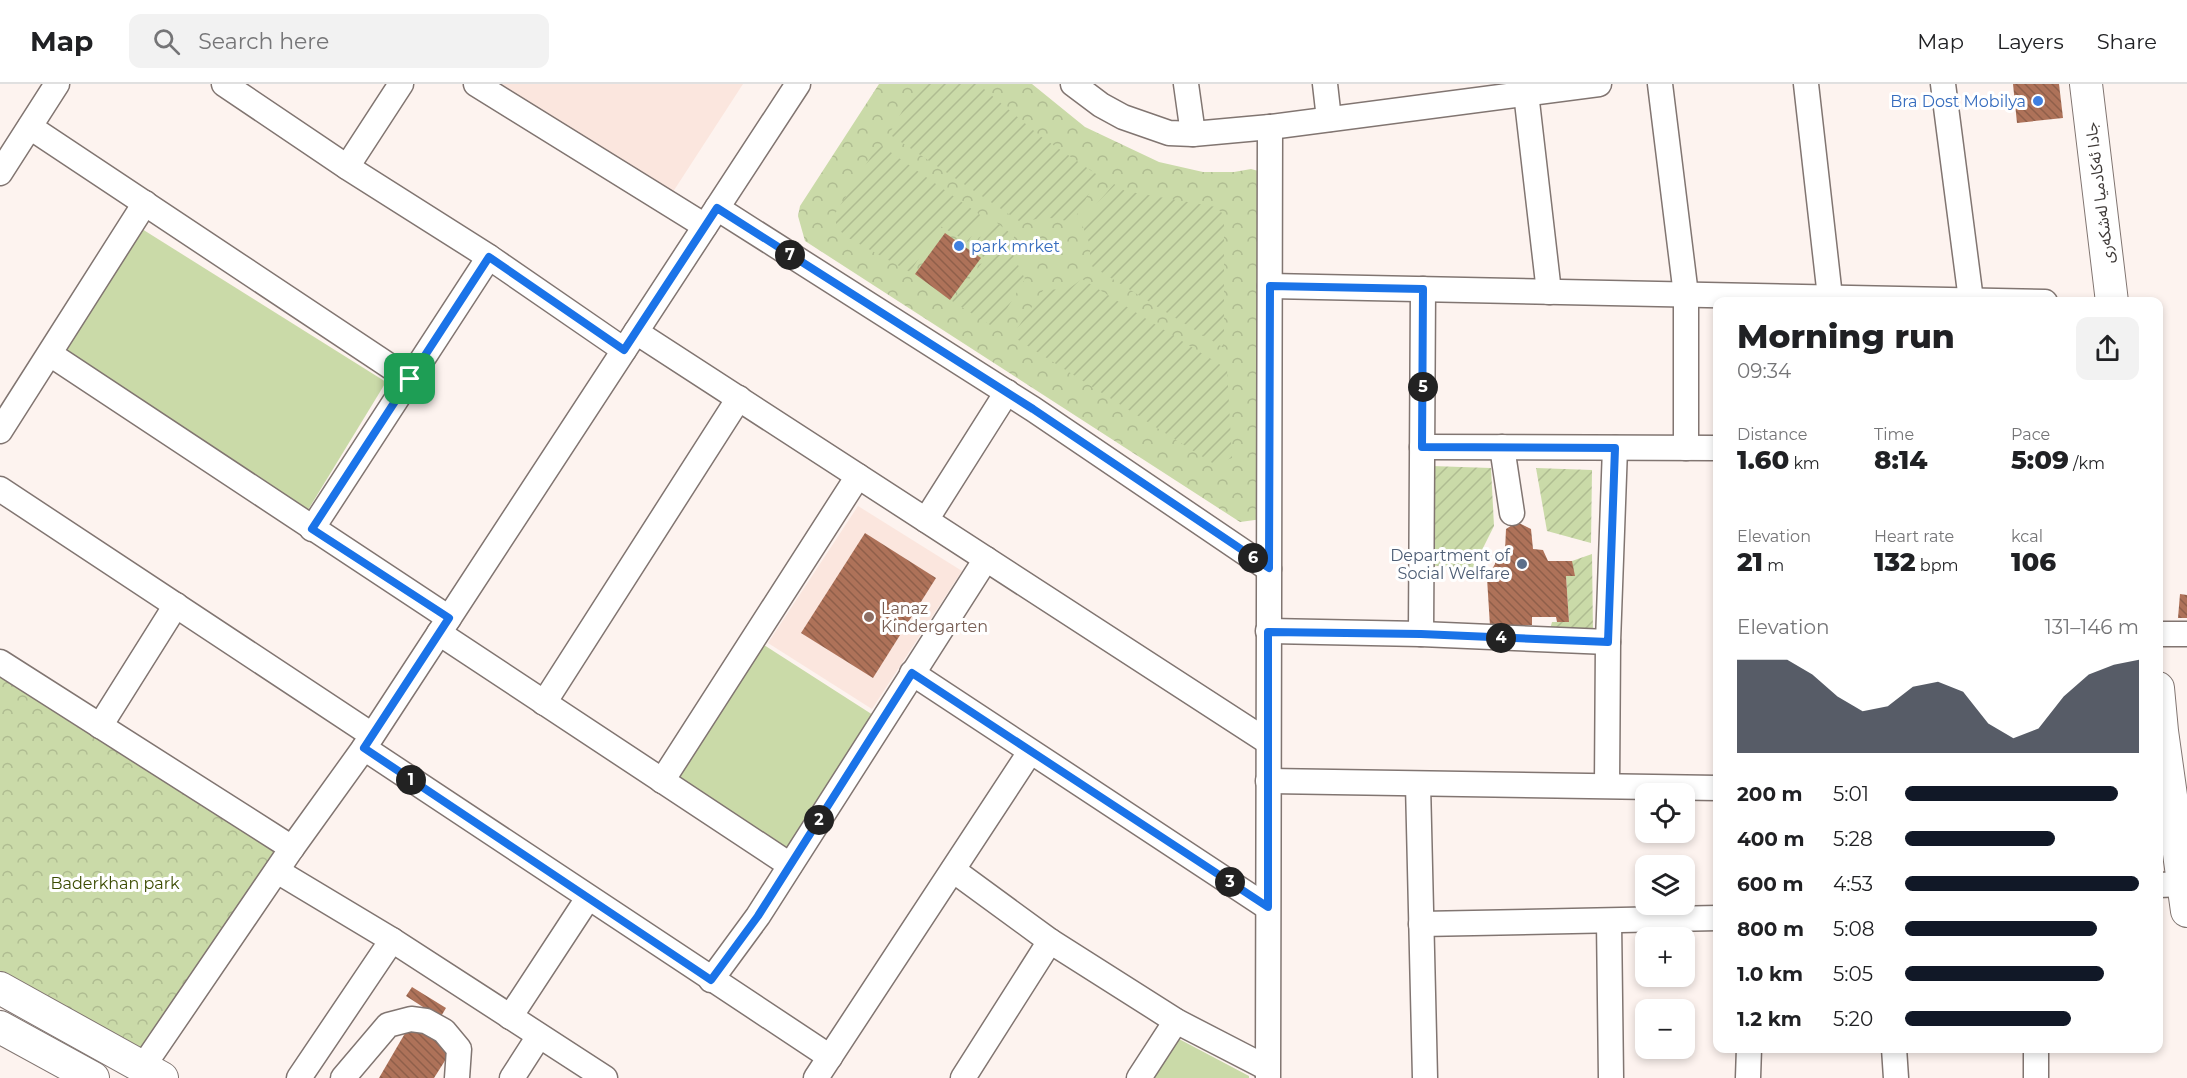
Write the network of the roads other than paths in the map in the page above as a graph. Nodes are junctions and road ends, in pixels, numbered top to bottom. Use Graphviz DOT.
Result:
graph roads {
  1 [pos="57,84"];
  2 [pos="224,84"];
  3 [pos="401,84"];
  4 [pos="476,84"];
  5 [pos="798,84"];
  6 [pos="1073,84"];
  7 [pos="1186,84"];
  8 [pos="1325,84"];
  9 [pos="1599,84"];
  10 [pos="1660,84"];
  11 [pos="1806,84"];
  12 [pos="1943,84"];
  13 [pos="2086,84"];
  14 [pos="1526,93"];
  15 [pos="1329,119"];
  16 [pos="30,127"];
  17 [pos="1270,127"];
  18 [pos="1192,134"];
  19 [pos="347,167"];
  20 [pos="0,172"];
  21 [pos="145,203"];
  22 [pos="711,217"];
  23 [pos="489,257"];
  24 [pos="1270,286"];
  25 [pos="1423,289"];
  26 [pos="1549,292"];
  27 [pos="1686,295"];
  28 [pos="1830,297"];
  29 [pos="1971,297"];
  30 [pos="2111,297"];
  31 [pos="630,341"];
  32 [pos="50,354"];
  33 [pos="410,379"];
  34 [pos="1007,392"];
  35 [pos="739,398"];
  36 [pos="0,431"];
  37 [pos="1422,447"];
  38 [pos="1502,447"];
  39 [pos="1615,448"];
  40 [pos="1686,448"];
  41 [pos="1713,448"];
  42 [pos="858,476"];
  43 [pos="0,489"];
  44 [pos="1512,513"];
  45 [pos="926,520"];
  46 [pos="312,529"];
  47 [pos="986,558"];
  48 [pos="1269,568"];
  49 [pos="176,605"];
  50 [pos="444,626"];
  51 [pos="1268,632"];
  52 [pos="1421,634"];
  53 [pos="2163,634"];
  54 [pos="2187,634"];
  55 [pos="1608,642"];
  56 [pos="0,662"];
  57 [pos="912,673"];
  58 [pos="544,703"];
  59 [pos="100,726"];
  60 [pos="368,742"];
  61 [pos="1268,742"];
  62 [pos="1030,752"];
  63 [pos="2163,761"];
  64 [pos="662,781"];
  65 [pos="1268,781"];
  66 [pos="1418,784"];
  67 [pos="1607,785"];
  68 [pos="1713,788"];
  69 [pos="292,848"];
  70 [pos="790,865"];
  71 [pos="953,870"];
  72 [pos="277,871"];
  73 [pos="2176,893"];
  74 [pos="588,898"];
  75 [pos="1268,907"];
  76 [pos="1713,918"];
  77 [pos="1609,921"];
  78 [pos="1421,924"];
  79 [pos="392,940"];
  80 [pos="1050,941"];
  81 [pos="711,980"];
  82 [pos="0,988"];
  83 [pos="510,1017"];
  84 [pos="1176,1021"];
  85 [pos="0,1027"];
  86 [pos="539,1036"];
  87 [pos="1749,1053"];
  88 [pos="1894,1053"];
  89 [pos="2036,1053"];
  90 [pos="830,1057"];
  91 [pos="152,1073"];
  92 [pos="1267,1073"];
  93 [pos="79,1074"];
  94 [pos="299,1078"];
  95 [pos="343,1078"];
  96 [pos="457,1078"];
  97 [pos="512,1078"];
  98 [pos="605,1078"];
  99 [pos="816,1078"];
  100 [pos="963,1078"];
  101 [pos="1139,1078"];
  102 [pos="1425,1078"];
  103 [pos="1611,1078"];
  104 [pos="1748,1078"];
  105 [pos="1896,1078"];
  106 [pos="2036,1078"];
  1 -- 16 [label="street"];
  2 -- 19 [label="street"];
  3 -- 19 [label="street"];
  4 -- 22 [label="street"];
  5 -- 22 [label="street"];
  6 -- 18 [label="street"];
  7 -- 18 [label="street"];
  8 -- 15 [label="street"];
  9 -- 14 [label="street"];
  10 -- 27 [label="street"];
  11 -- 28 [label="street"];
  12 -- 29 [label="street"];
  13 -- 30 [label="main road, جادا ئه‌كادميا له‌شكه‌رى"];
  14 -- 15 [label="street"];
  14 -- 26 [label="street"];
  15 -- 17 [label="street"];
  16 -- 20 [label="street"];
  16 -- 21 [label="street"];
  17 -- 18 [label="street"];
  17 -- 24 [label="street"];
  19 -- 23 [label="street"];
  21 -- 32 [label="street"];
  21 -- 33 [label="street"];
  22 -- 31 [label="street"];
  22 -- 34 [label="street"];
  23 -- 31 [label="street"];
  23 -- 33 [label="street"];
  24 -- 25 [label="street"];
  24 -- 48 [label="street"];
  25 -- 26 [label="street"];
  25 -- 37 [label="street"];
  26 -- 27 [label="street"];
  27 -- 28 [label="street"];
  27 -- 40 [label="street"];
  31 -- 35 [label="street"];
  31 -- 50 [label="street"];
  32 -- 36 [label="street"];
  32 -- 46 [label="street"];
  33 -- 46 [label="street"];
  34 -- 45 [label="street"];
  34 -- 48 [label="street"];
  35 -- 42 [label="street"];
  35 -- 58 [label="street"];
  37 -- 38 [label="street"];
  37 -- 52 [label="street"];
  38 -- 39 [label="street"];
  38 -- 44 [label="street"];
  39 -- 40 [label="street"];
  39 -- 55 [label="street"];
  40 -- 41 [label="street"];
  42 -- 45 [label="street"];
  42 -- 64 [label="street"];
  43 -- 49 [label="street"];
  45 -- 47 [label="street"];
  46 -- 50 [label="street"];
  47 -- 57 [label="street"];
  47 -- 61 [label="street"];
  48 -- 51 [label="street"];
  49 -- 59 [label="street"];
  49 -- 60 [label="street"];
  50 -- 58 [label="street"];
  50 -- 60 [label="street"];
  51 -- 52 [label="street"];
  51 -- 61 [label="street"];
  52 -- 55 [label="street"];
  53 -- 54 [label="street"];
  55 -- 67 [label="street"];
  56 -- 59 [label="street"];
  57 -- 62 [label="street"];
  57 -- 70 [label="street"];
  58 -- 64 [label="street"];
  59 -- 69 [label="street"];
  60 -- 69 [label="street"];
  60 -- 74 [label="street"];
  61 -- 65 [label="street"];
  62 -- 71 [label="street"];
  62 -- 75 [label="street"];
  63 -- 73 [label="main road"];
  64 -- 70 [label="street"];
  65 -- 66 [label="street"];
  65 -- 75 [label="street"];
  66 -- 67 [label="street"];
  66 -- 78 [label="street"];
  67 -- 68 [label="street"];
  69 -- 72 [label="street"];
  70 -- 81 [label="street"];
  71 -- 80 [label="street"];
  71 -- 90 [label="street"];
  72 -- 79 [label="street"];
  72 -- 91 [label="street"];
  74 -- 81 [label="street"];
  74 -- 83 [label="street"];
  75 -- 92 [label="street"];
  76 -- 77 [label="street"];
  77 -- 78 [label="street"];
  77 -- 103 [label="street"];
  78 -- 102 [label="street"];
  79 -- 83 [label="street"];
  79 -- 94 [label="street"];
  80 -- 84 [label="street"];
  80 -- 100 [label="street"];
  81 -- 90 [label="street"];
  82 -- 91 [label="main road"];
  83 -- 86 [label="street"];
  84 -- 92 [label="street"];
  84 -- 101 [label="street"];
  85 -- 93 [label="main road"];
  86 -- 97 [label="street"];
  86 -- 98 [label="street"];
  87 -- 104 [label="street"];
  88 -- 105 [label="street"];
  89 -- 106 [label="street"];
  90 -- 99 [label="street"];
  95 -- 96 [label="street"];
}
